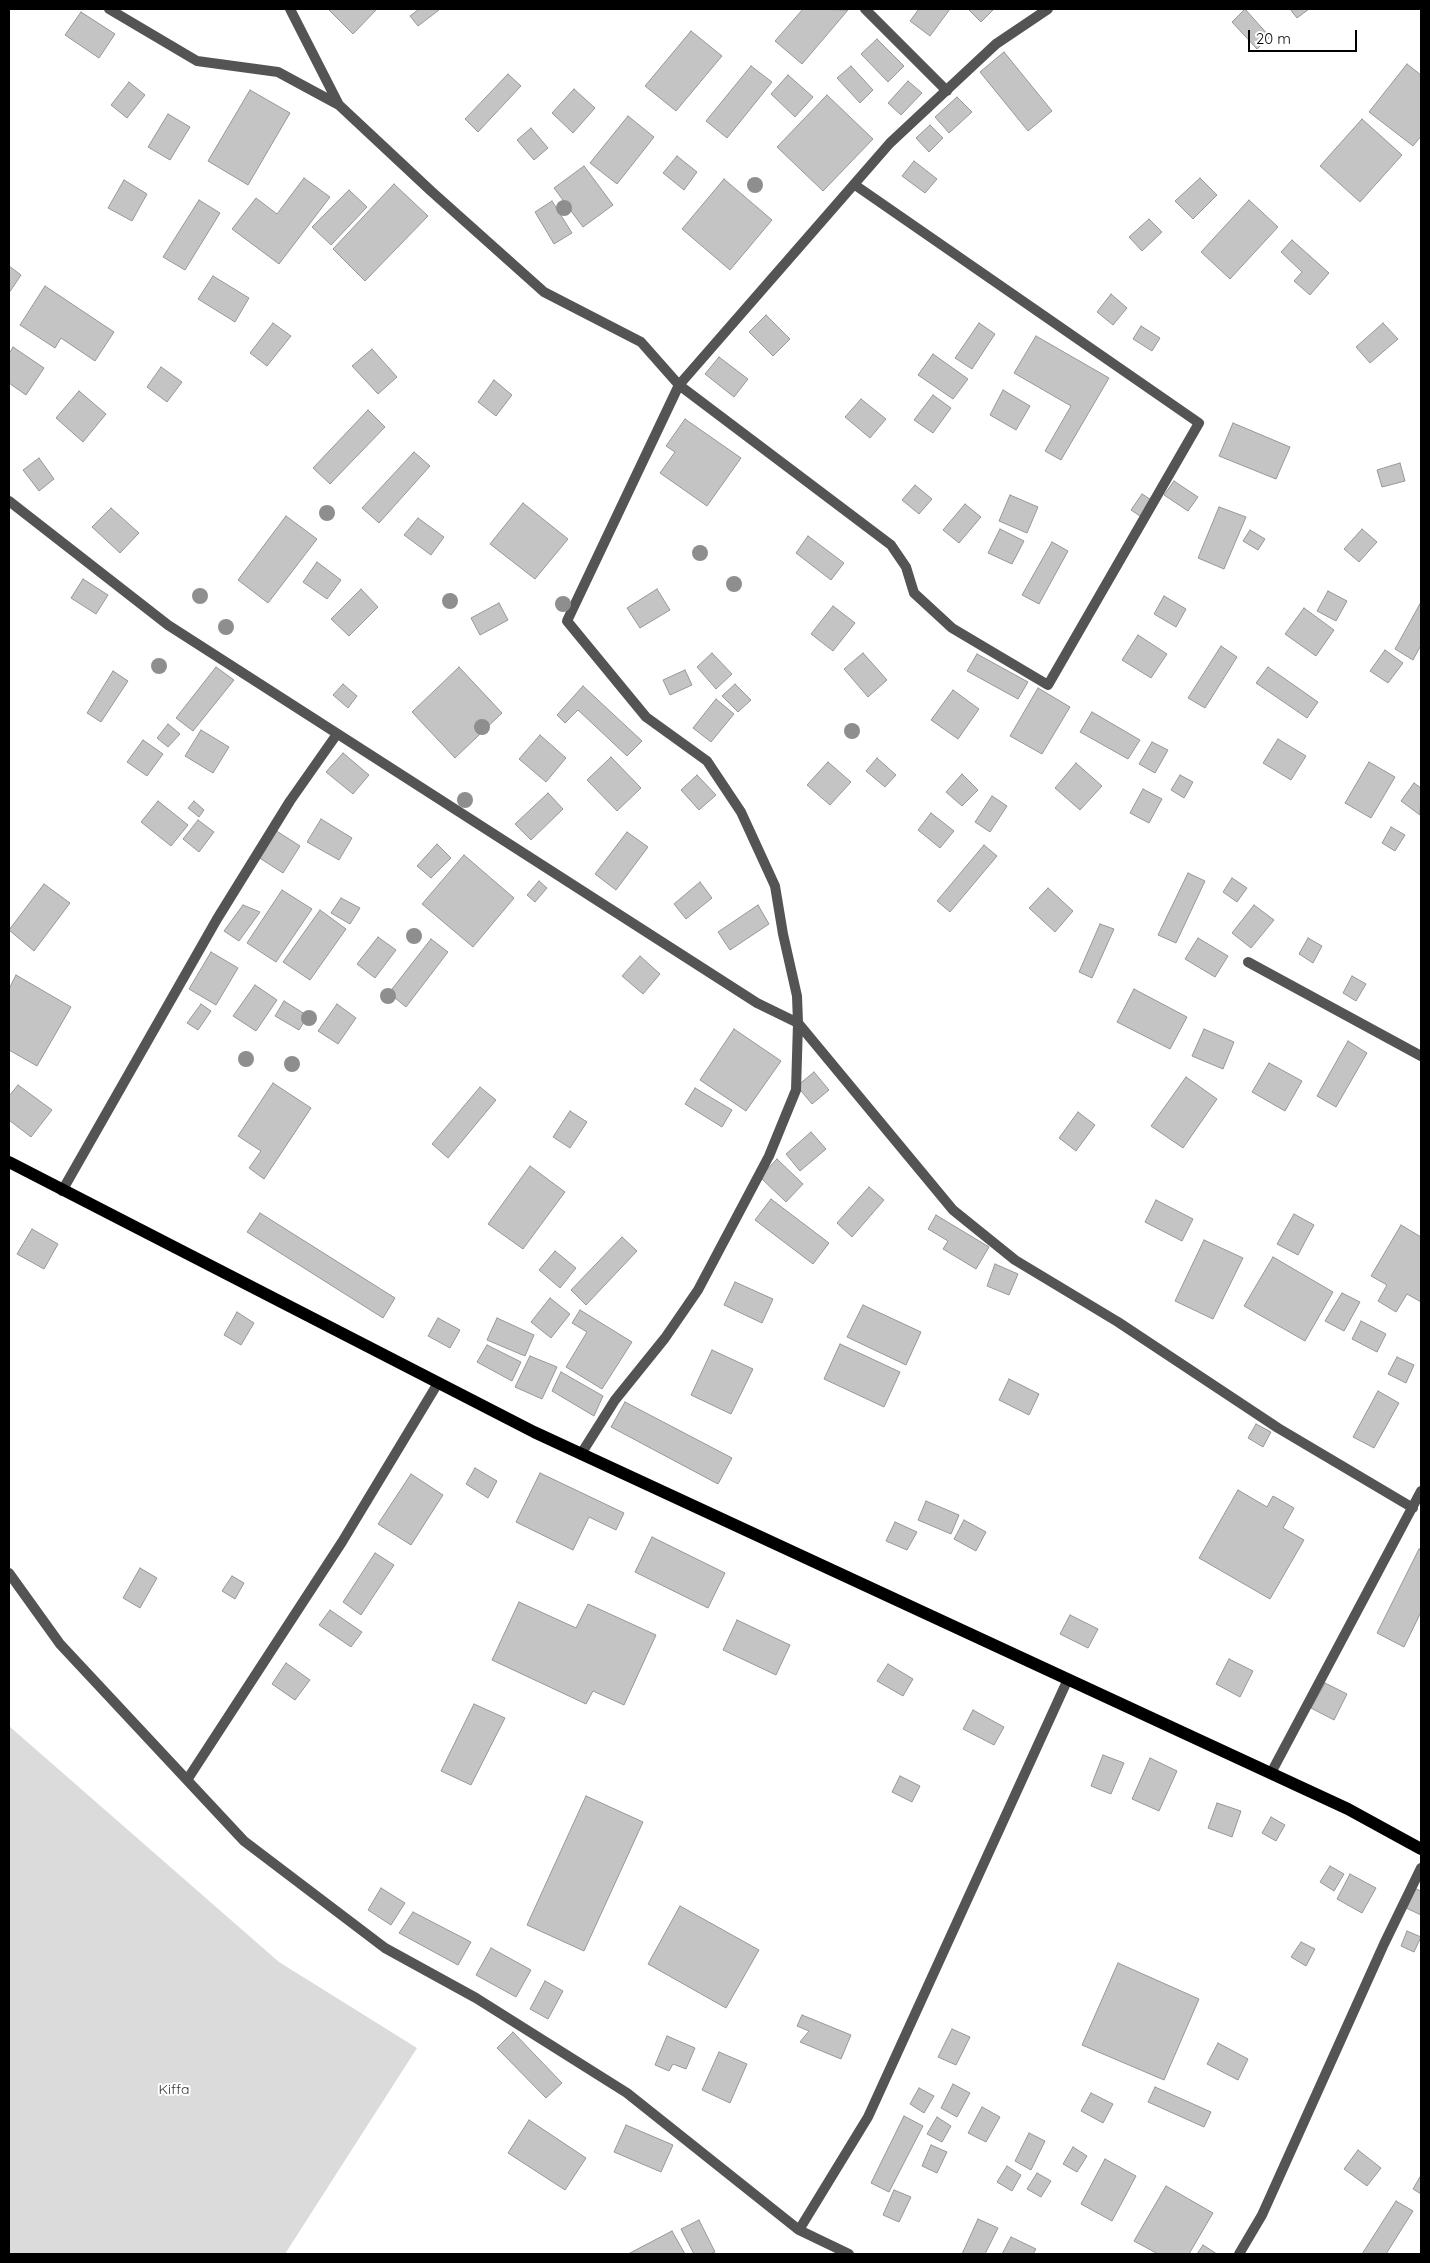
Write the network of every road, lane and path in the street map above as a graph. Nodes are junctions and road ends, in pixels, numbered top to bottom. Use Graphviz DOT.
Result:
graph roads {
  1 [pos="108,9"];
  2 [pos="290,9"];
  3 [pos="865,9"];
  4 [pos="1048,9"];
  5 [pos="946,91"];
  6 [pos="339,104"];
  7 [pos="855,185"];
  8 [pos="679,385"];
  9 [pos="9,501"];
  10 [pos="338,734"];
  11 [pos="1248,962"];
  12 [pos="798,1023"];
  13 [pos="1421,1056"];
  14 [pos="9,1162"];
  15 [pos="62,1191"];
  16 [pos="438,1383"];
  17 [pos="580,1454"];
  18 [pos="1421,1492"];
  19 [pos="1413,1508"];
  20 [pos="9,1573"];
  21 [pos="1068,1679"];
  22 [pos="1271,1773"];
  23 [pos="187,1780"];
  24 [pos="1421,1849"];
  25 [pos="1421,1868"];
  26 [pos="799,2230"];
  27 [pos="849,2254"];
  28 [pos="1238,2254"];
  1 -- 6 [label="street"];
  2 -- 6 [label="street"];
  3 -- 5 [label="street"];
  4 -- 5 [label="street"];
  5 -- 7 [label="street"];
  6 -- 8 [label="street"];
  7 -- 8 [label="street"];
  7 -- 8 [label="street"];
  8 -- 12 [label="street"];
  9 -- 10 [label="street"];
  10 -- 12 [label="street"];
  10 -- 15 [label="street"];
  11 -- 13 [label="street"];
  12 -- 17 [label="street"];
  12 -- 19 [label="street"];
  14 -- 15 [label="main road"];
  15 -- 16 [label="main road"];
  16 -- 17 [label="main road"];
  16 -- 23 [label="street"];
  17 -- 21 [label="main road"];
  18 -- 19 [label="street"];
  19 -- 22 [label="street"];
  20 -- 23 [label="street"];
  21 -- 22 [label="main road"];
  21 -- 26 [label="street"];
  22 -- 24 [label="main road"];
  23 -- 26 [label="street"];
  25 -- 28 [label="street"];
  26 -- 27 [label="street"];
}
